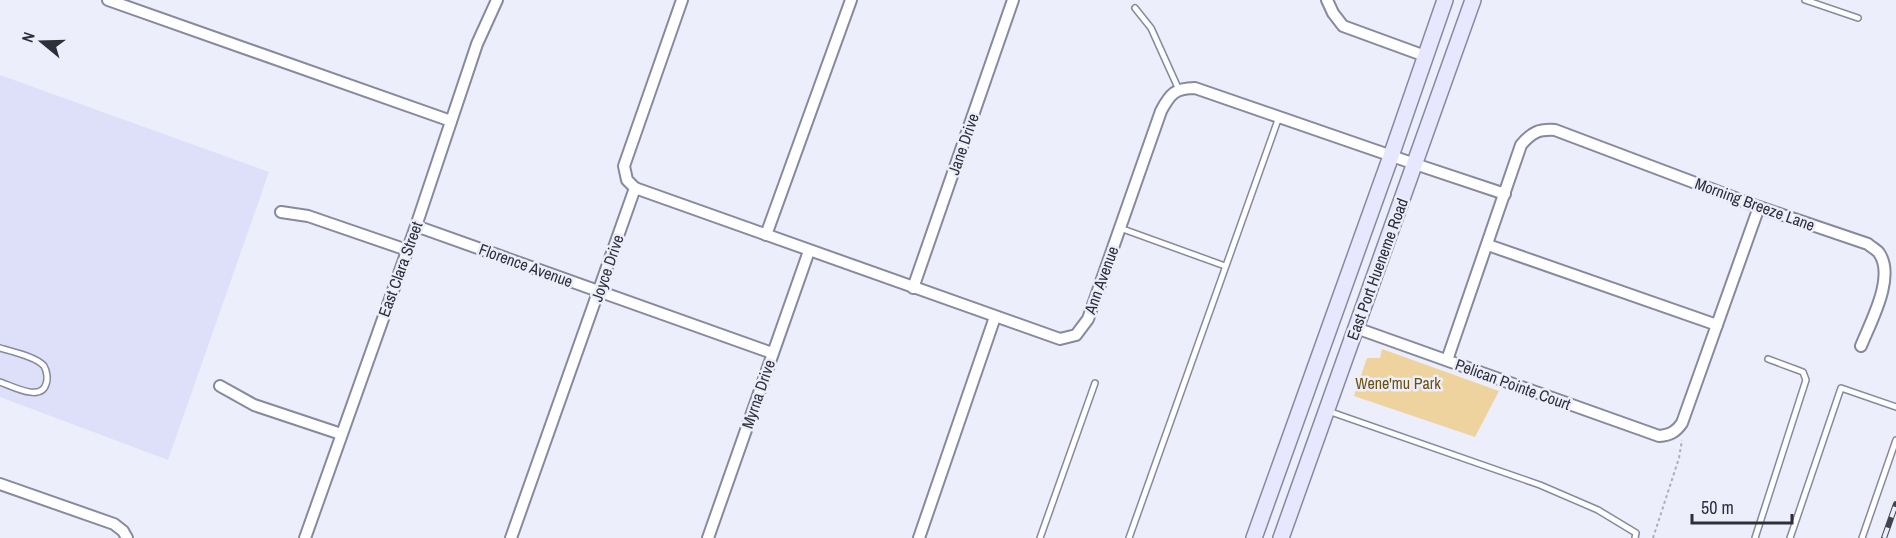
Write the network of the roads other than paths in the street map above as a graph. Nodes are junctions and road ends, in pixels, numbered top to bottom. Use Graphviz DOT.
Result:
graph roads {
  1 [pos="108,0"];
  2 [pos="497,0"];
  3 [pos="682,0"];
  4 [pos="851,0"];
  5 [pos="1013,0"];
  6 [pos="1327,0"];
  7 [pos="1445,0"];
  8 [pos="1473,0"];
  9 [pos="1805,0"];
  10 [pos="1135,8"];
  11 [pos="1858,18"];
  12 [pos="1425,56"];
  13 [pos="1179,90"];
  14 [pos="1279,117"];
  15 [pos="451,122"];
  16 [pos="1391,156"];
  17 [pos="1415,165"];
  18 [pos="635,188"];
  19 [pos="1505,194"];
  20 [pos="1759,207"];
  21 [pos="281,212"];
  22 [pos="416,226"];
  23 [pos="1120,228"];
  24 [pos="766,235"];
  25 [pos="1488,245"];
  26 [pos="407,250"];
  27 [pos="809,251"];
  28 [pos="1226,266"];
  29 [pos="913,288"];
  30 [pos="599,291"];
  31 [pos="995,317"];
  32 [pos="1717,325"];
  33 [pos="1356,328"];
  34 [pos="1861,346"];
  35 [pos="0,348"];
  36 [pos="772,353"];
  37 [pos="1768,359"];
  38 [pos="1447,360"];
  39 [pos="0,382"];
  40 [pos="1095,383"];
  41 [pos="220,386"];
  42 [pos="1896,407"];
  43 [pos="1327,411"];
  44 [pos="341,434"];
  45 [pos="1896,440"];
  46 [pos="0,484"];
  47 [pos="127,538"];
  48 [pos="304,538"];
  49 [pos="512,538"];
  50 [pos="708,538"];
  51 [pos="919,538"];
  52 [pos="1040,538"];
  53 [pos="1129,538"];
  54 [pos="1254,538"];
  55 [pos="1281,538"];
  56 [pos="1635,538"];
  57 [pos="1755,538"];
  58 [pos="1790,538"];
  59 [pos="1862,538"];
  1 -- 15 [label="street"];
  2 -- 15 [label="street, East Clara Street"];
  3 -- 18 [label="street"];
  4 -- 24 [label="street"];
  5 -- 29 [label="street, Jane Drive"];
  6 -- 12 [label="street"];
  7 -- 12 [label="main road, East Port Hueneme Road"];
  8 -- 17 [label="main road, East Port Hueneme Road"];
  9 -- 11 [label="lane"];
  10 -- 13 [label="lane"];
  12 -- 16 [label="main road, East Port Hueneme Road"];
  13 -- 14 [label="street"];
  13 -- 23 [label="street, Ann Avenue"];
  14 -- 16 [label="street"];
  14 -- 28 [label="lane"];
  15 -- 22 [label="street, East Clara Street"];
  16 -- 17 [label="street"];
  16 -- 54 [label="main road, East Port Hueneme Road"];
  17 -- 19 [label="street"];
  17 -- 33 [label="main road, East Port Hueneme Road"];
  18 -- 24 [label="street, Ann Avenue"];
  18 -- 30 [label="street, Joyce Drive"];
  19 -- 20 [label="street, Morning Breeze Lane"];
  19 -- 25 [label="street"];
  20 -- 32 [label="street"];
  20 -- 34 [label="street, Morning Breeze Lane"];
  21 -- 26 [label="street"];
  22 -- 26 [label="street, East Clara Street"];
  22 -- 30 [label="street, Florence Avenue"];
  23 -- 28 [label="lane"];
  23 -- 31 [label="street, Ann Avenue"];
  24 -- 27 [label="street, Ann Avenue"];
  25 -- 32 [label="street"];
  25 -- 38 [label="street"];
  26 -- 44 [label="street, East Clara Street"];
  27 -- 29 [label="street, Ann Avenue"];
  27 -- 36 [label="street, Myrna Drive"];
  28 -- 53 [label="lane"];
  29 -- 31 [label="street, Ann Avenue"];
  30 -- 36 [label="street, Florence Avenue"];
  30 -- 49 [label="street, Joyce Drive"];
  31 -- 51 [label="street"];
  32 -- 38 [label="street, Pelican Pointe Court"];
  33 -- 38 [label="street, Pelican Pointe Court"];
  33 -- 43 [label="main road, East Port Hueneme Road"];
  35 -- 39 [label="lane"];
  36 -- 50 [label="street, Myrna Drive"];
  37 -- 57 [label="lane"];
  40 -- 52 [label="lane"];
  41 -- 44 [label="street"];
  42 -- 58 [label="lane"];
  43 -- 55 [label="main road, East Port Hueneme Road"];
  43 -- 56 [label="lane"];
  44 -- 48 [label="street, East Clara Street"];
  45 -- 59 [label="lane"];
  46 -- 47 [label="street"];
}
